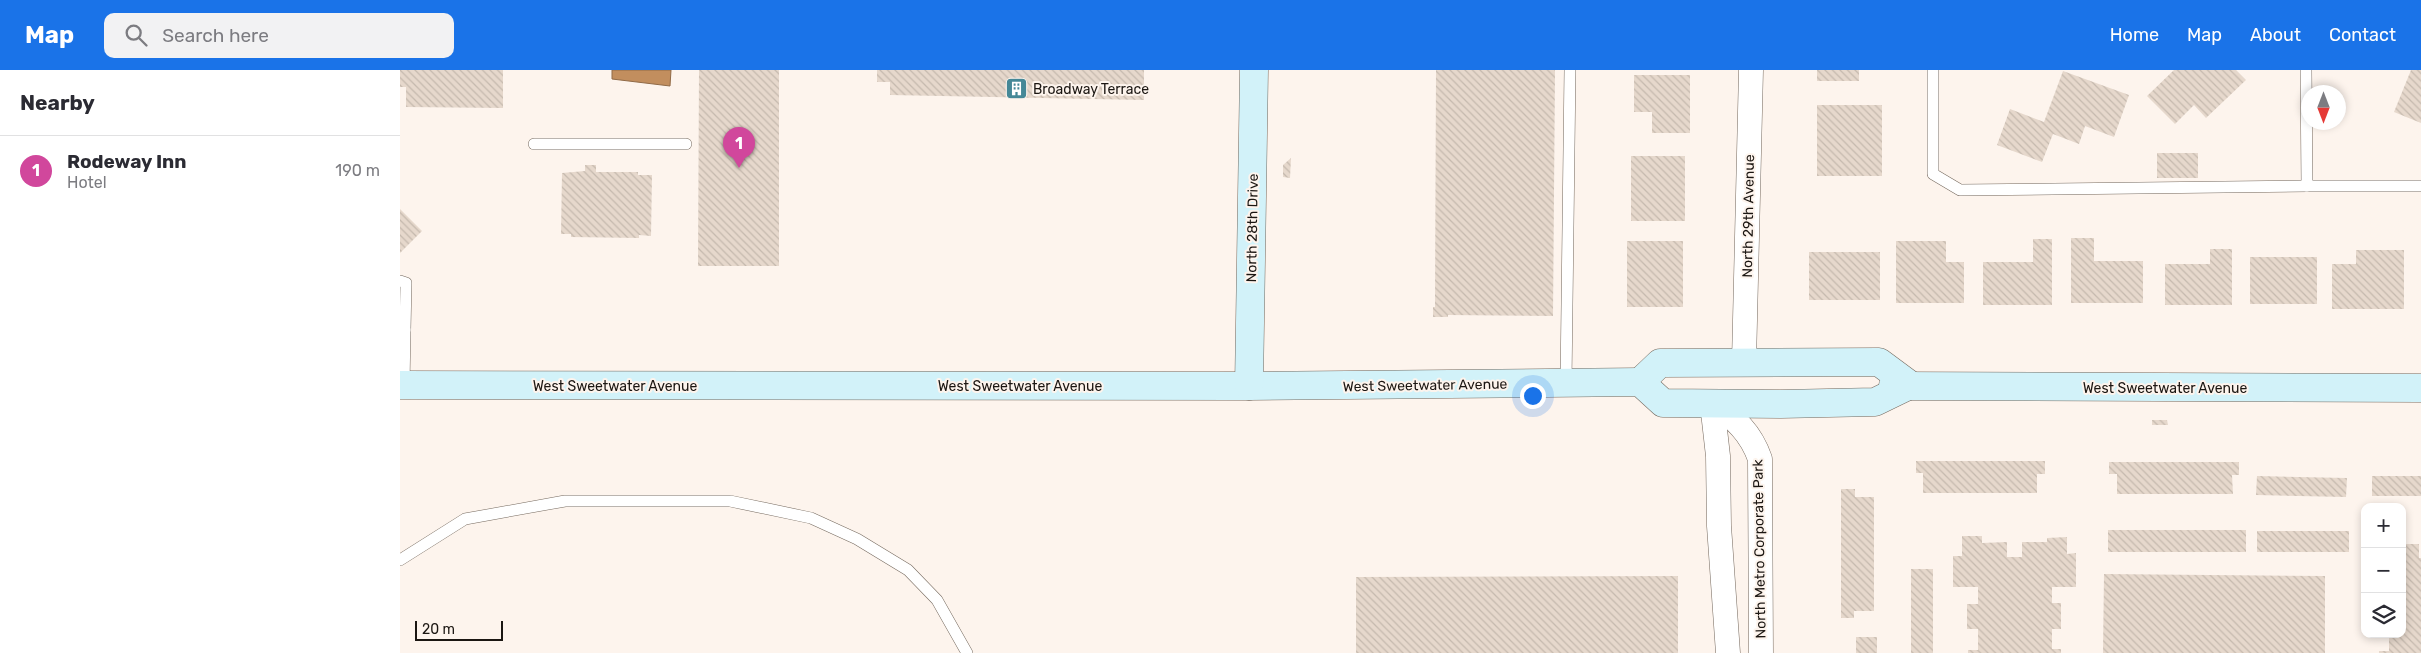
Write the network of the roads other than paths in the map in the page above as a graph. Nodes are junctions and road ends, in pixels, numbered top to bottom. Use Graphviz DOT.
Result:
graph roads {
  1 [pos="1254,70"];
  2 [pos="1570,70"];
  3 [pos="1751,70"];
  4 [pos="1932,70"];
  5 [pos="2306,70"];
  6 [pos="534,144"];
  7 [pos="686,144"];
  8 [pos="2307,186"];
  9 [pos="2421,186"];
  10 [pos="400,281"];
  11 [pos="403,330"];
  12 [pos="1744,362"];
  13 [pos="1660,363"];
  14 [pos="1640,382"];
  15 [pos="1566,383"];
  16 [pos="402,385"];
  17 [pos="1910,385"];
  18 [pos="1249,386"];
  19 [pos="2421,388"];
  20 [pos="1773,398"];
  21 [pos="1712,404"];
  22 [pos="400,560"];
  23 [pos="967,653"];
  24 [pos="1728,653"];
  25 [pos="1761,653"];
  1 -- 18 [label="street, North 28th Drive"];
  2 -- 15 [label="lane"];
  3 -- 12 [label="street, North 29th Avenue"];
  4 -- 8 [label="lane"];
  5 -- 8 [label="lane"];
  6 -- 7 [label="lane"];
  8 -- 9 [label="lane"];
  10 -- 11 [label="lane"];
  11 -- 16 [label="lane"];
  12 -- 13 [label="street"];
  12 -- 17 [label="street"];
  12 -- 20 [label="street"];
  12 -- 21 [label="street"];
  13 -- 14 [label="street"];
  13 -- 21 [label="street, North Metro Corporate Park"];
  14 -- 15 [label="street, West Sweetwater Avenue"];
  14 -- 21 [label="street"];
  15 -- 18 [label="street, West Sweetwater Avenue"];
  16 -- 18 [label="street, West Sweetwater Avenue"];
  17 -- 19 [label="street, West Sweetwater Avenue"];
  17 -- 20 [label="street, West Sweetwater Avenue"];
  20 -- 21 [label="street, West Sweetwater Avenue"];
  21 -- 24 [label="street"];
  21 -- 25 [label="street, North Metro Corporate Park"];
  22 -- 23 [label="lane"];
}
